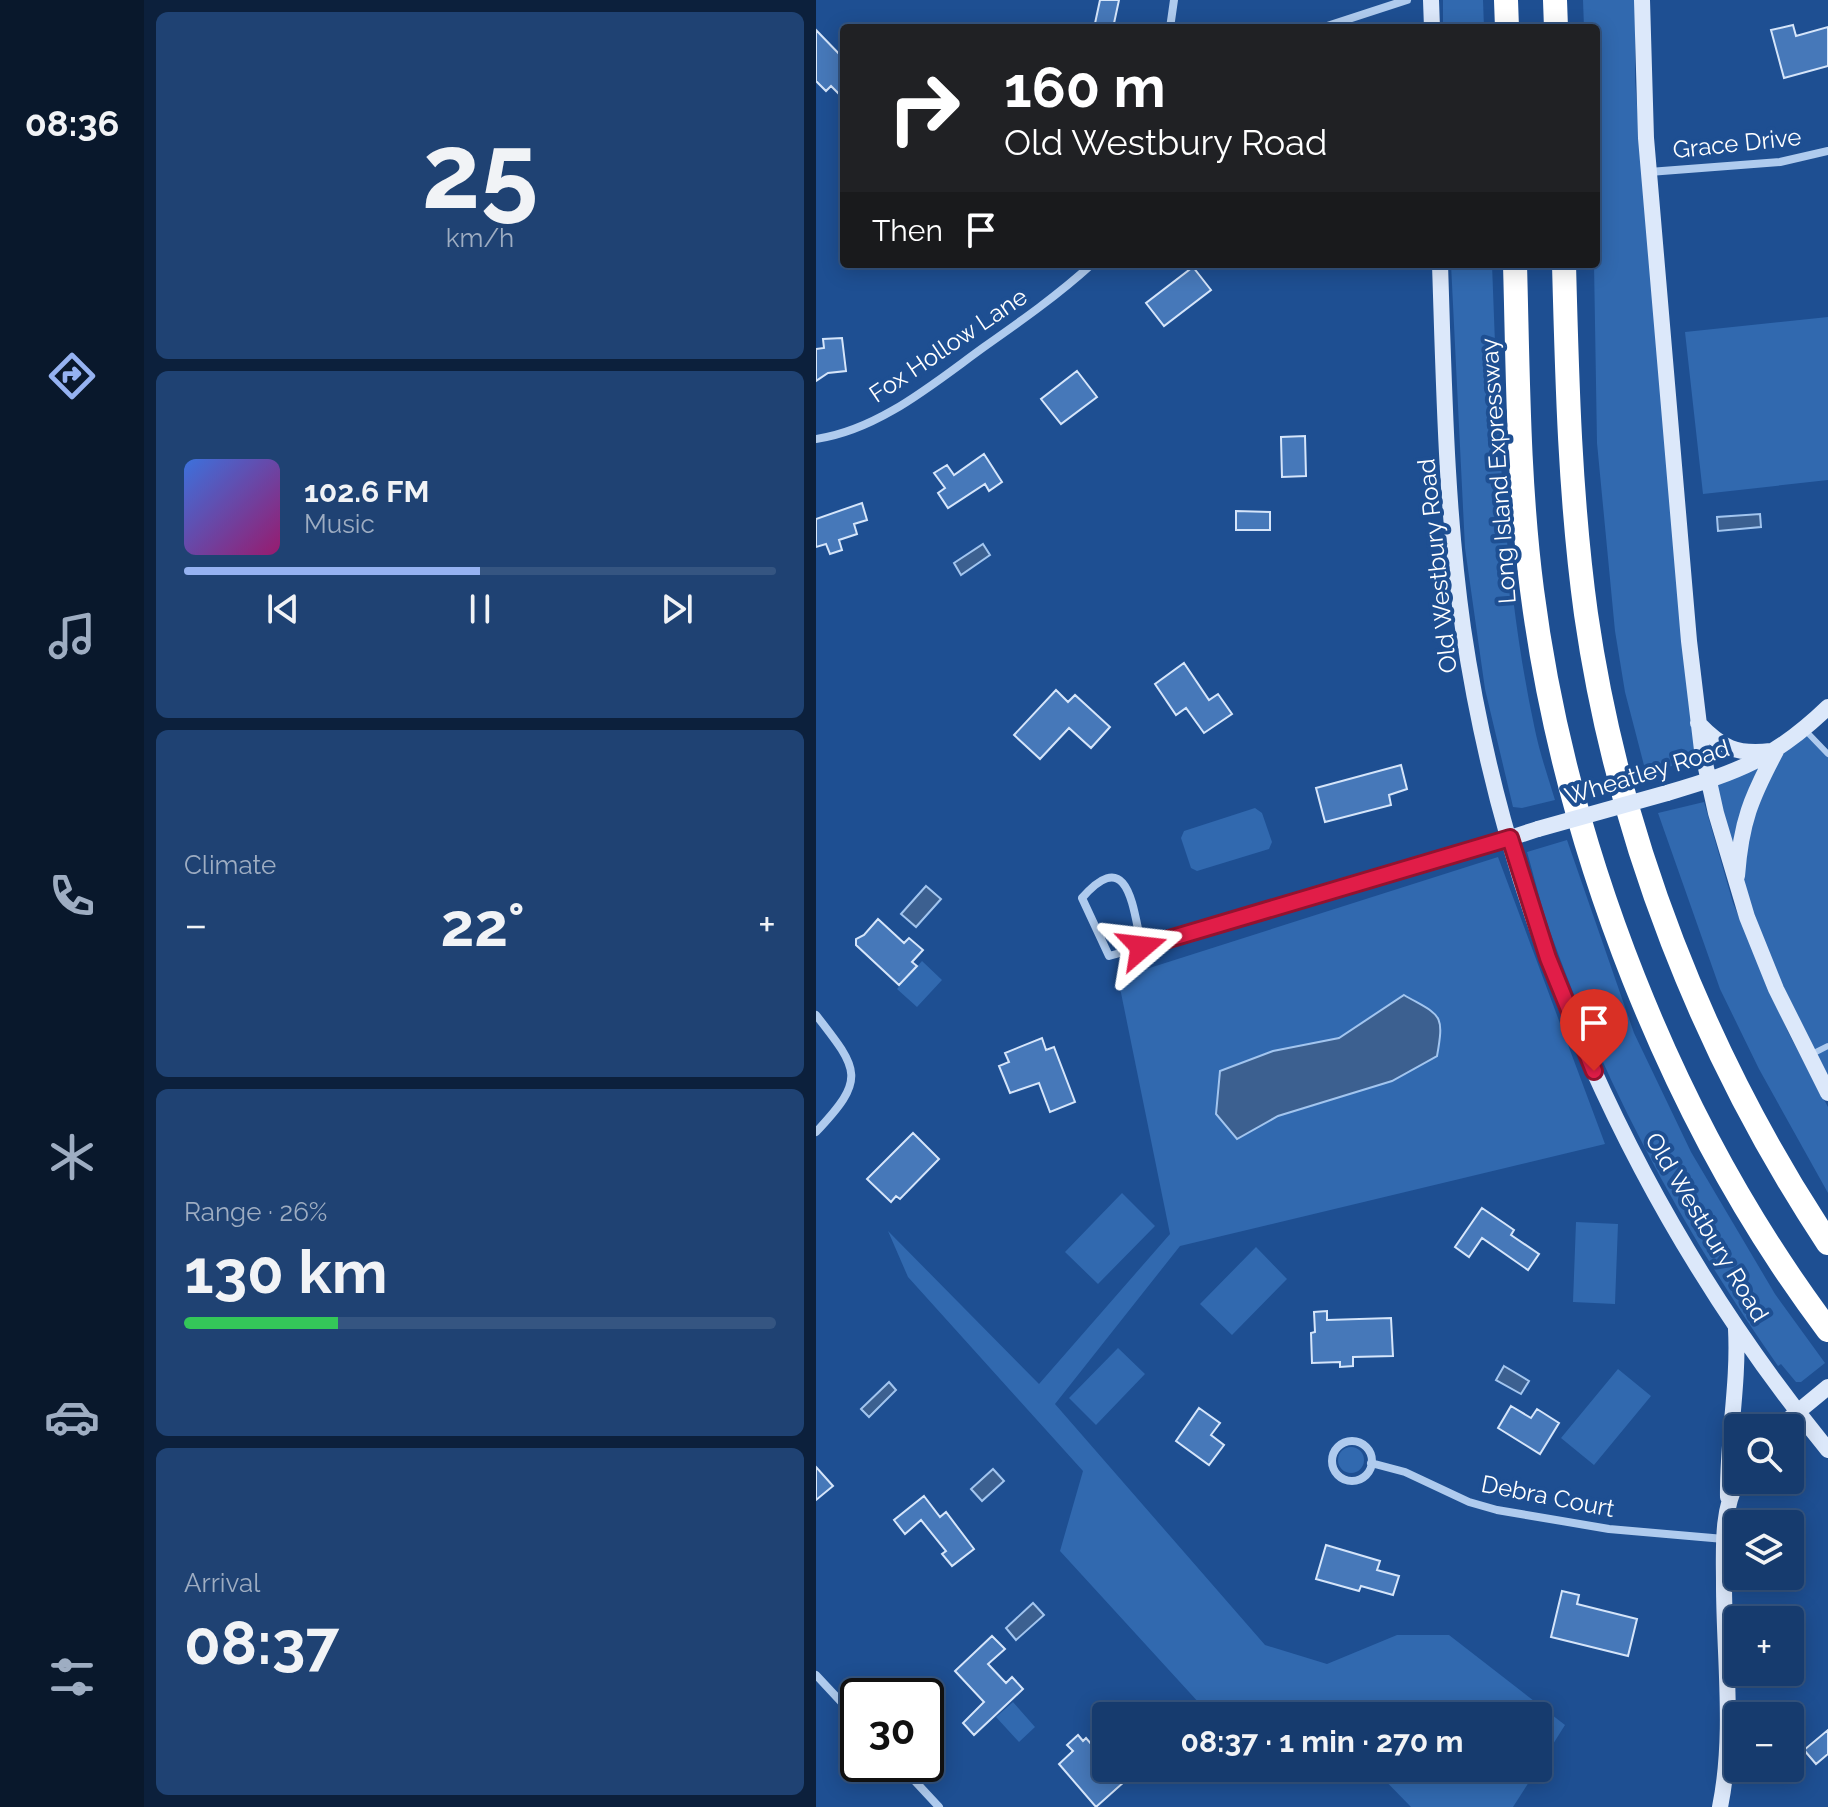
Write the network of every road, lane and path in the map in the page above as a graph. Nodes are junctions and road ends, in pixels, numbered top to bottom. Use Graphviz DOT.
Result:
graph roads {
  1 [pos="1174,0"];
  2 [pos="1407,0"];
  3 [pos="1431,0"];
  4 [pos="1506,0"];
  5 [pos="1555,0"];
  6 [pos="1642,0"];
  7 [pos="1171,24"];
  8 [pos="1333,24"];
  9 [pos="1432,24"];
  10 [pos="1507,24"];
  11 [pos="1556,24"];
  12 [pos="1828,151"];
  13 [pos="1649,172"];
  14 [pos="1088,268"];
  15 [pos="1440,268"];
  16 [pos="1515,268"];
  17 [pos="1564,268"];
  18 [pos="816,439"];
  19 [pos="1828,707"];
  20 [pos="1698,723"];
  21 [pos="1804,729"];
  22 [pos="1777,751"];
  23 [pos="1828,754"];
  24 [pos="1708,781"];
  25 [pos="1510,838"];
  26 [pos="1737,885"];
  27 [pos="1142,947"];
  28 [pos="816,1015"];
  29 [pos="1828,1046"];
  30 [pos="1808,1055"];
  31 [pos="1828,1093"];
  32 [pos="816,1132"];
  33 [pos="1828,1243"];
  34 [pos="1736,1327"];
  35 [pos="1828,1330"];
  36 [pos="1825,1390"];
  37 [pos="1797,1412"];
  38 [pos="1795,1414"];
  39 [pos="1828,1450"];
  40 [pos="1371,1463"];
  41 [pos="1732,1494"];
  42 [pos="1728,1505"];
  43 [pos="1728,1510"];
  44 [pos="1724,1540"];
  45 [pos="1726,1590"];
  46 [pos="816,1675"];
  47 [pos="840,1701"];
  48 [pos="916,1782"];
  49 [pos="939,1807"];
  50 [pos="1720,1807"];
  1 -- 7 [label="street"];
  2 -- 8 [label="street"];
  3 -- 9 [label="main road"];
  4 -- 10 [label="highway"];
  5 -- 11 [label="highway"];
  6 -- 13 [label="main road"];
  12 -- 13 [label="street, Grace Drive"];
  13 -- 20 [label="main road"];
  14 -- 18 [label="street, Fox Hollow Lane"];
  15 -- 25 [label="main road, Old Westbury Road"];
  16 -- 35 [label="highway, Long Island Expressway"];
  17 -- 33 [label="highway"];
  19 -- 21 [label="main road, Wheatley Road"];
  20 -- 22 [label="main road"];
  20 -- 24 [label="main road"];
  21 -- 22 [label="main road, Wheatley Road"];
  21 -- 23 [label="lane"];
  22 -- 24 [label="main road, Wheatley Road"];
  22 -- 26 [label="main road"];
  24 -- 25 [label="main road, Wheatley Road, bridge"];
  24 -- 26 [label="main road"];
  25 -- 27 [label="street"];
  25 -- 34 [label="main road, Old Westbury Road"];
  26 -- 30 [label="main road"];
  27 -- 27 [label="street"];
  28 -- 32 [label="street"];
  29 -- 30 [label="lane"];
  30 -- 31 [label="main road"];
  34 -- 37 [label="main road, Old Westbury Road"];
  34 -- 42 [label="main road"];
  36 -- 37 [label="main road"];
  37 -- 38 [label="main road"];
  37 -- 39 [label="main road, Old Westbury Road"];
  40 -- 40 [label="street, Debra Court"];
  40 -- 44 [label="street, Debra Court"];
  41 -- 42 [label="main road"];
  42 -- 43 [label="main road"];
  45 -- 50 [label="main road"];
  46 -- 47 [label="street"];
  48 -- 49 [label="street"];
}
